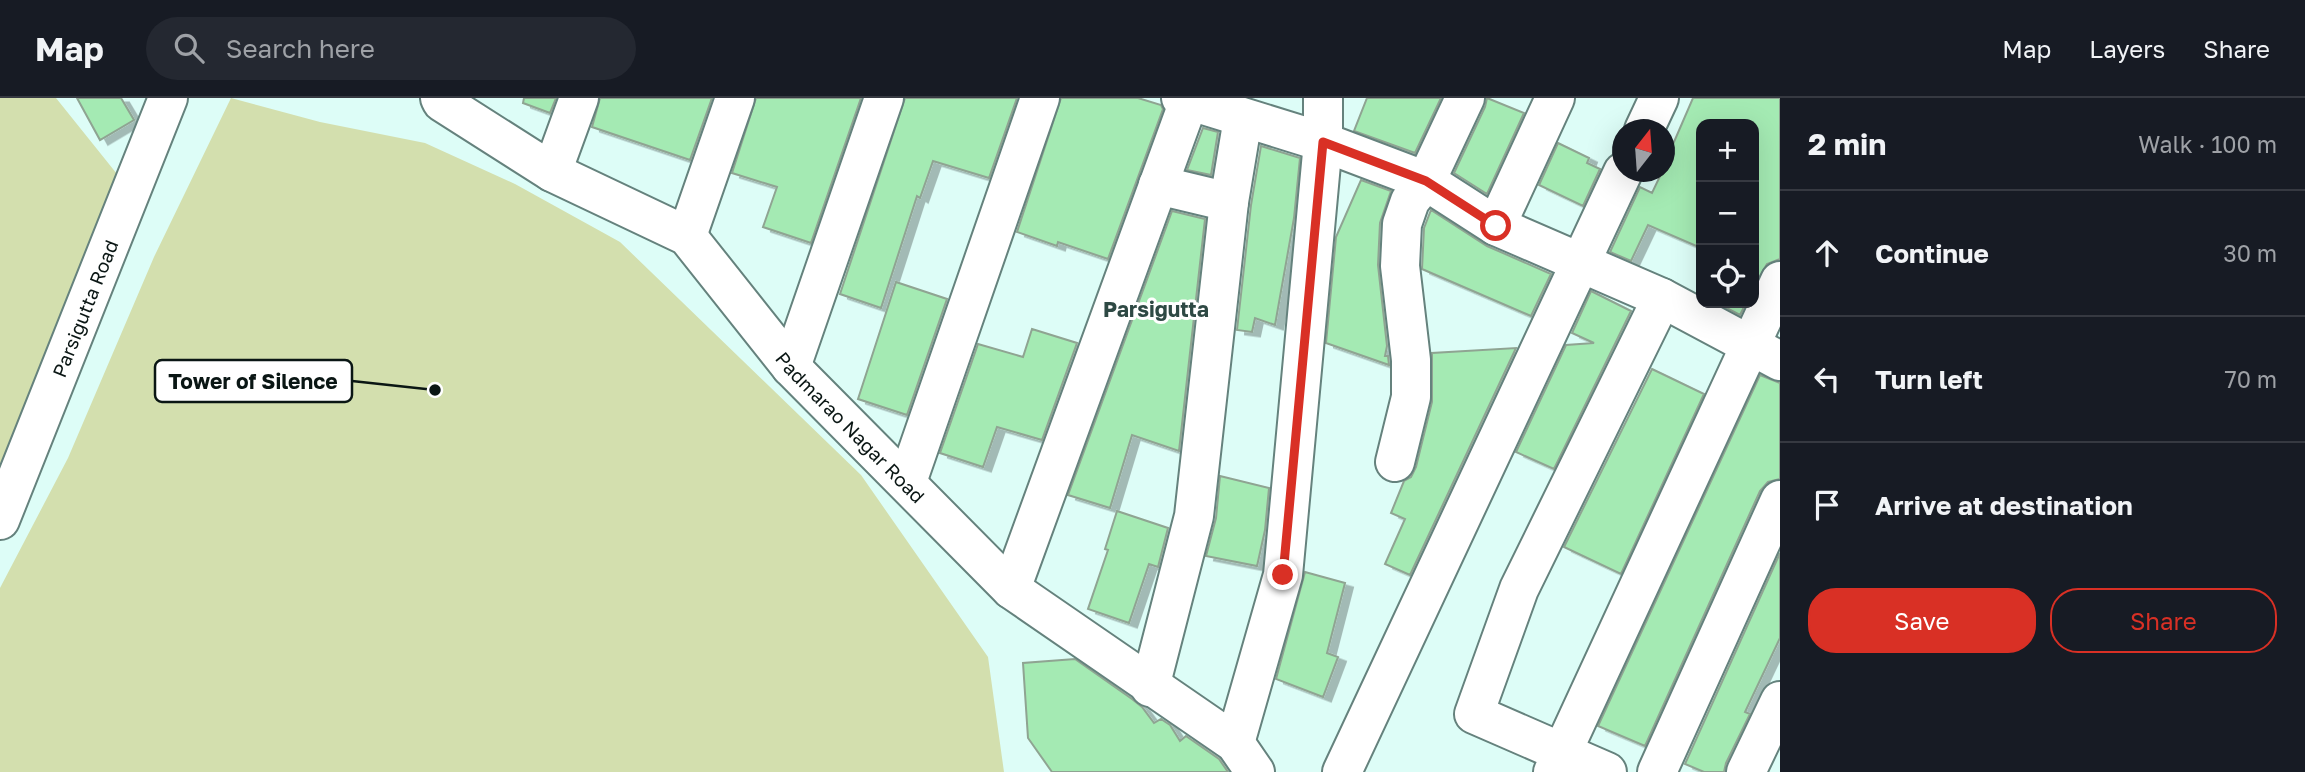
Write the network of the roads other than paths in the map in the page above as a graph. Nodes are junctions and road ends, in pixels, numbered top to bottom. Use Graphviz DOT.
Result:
graph roads {
  1 [pos="168,98"];
  2 [pos="440,98"];
  3 [pos="579,98"];
  4 [pos="735,98"];
  5 [pos="884,98"];
  6 [pos="1040,98"];
  7 [pos="1323,98"];
  8 [pos="1465,98"];
  9 [pos="1555,98"];
  10 [pos="1659,98"];
  11 [pos="1187,99"];
  12 [pos="1243,118"];
  13 [pos="1648,119"];
  14 [pos="1323,142"];
  15 [pos="552,172"];
  16 [pos="1426,181"];
  17 [pos="1618,182"];
  18 [pos="1158,185"];
  19 [pos="1229,202"];
  20 [pos="1496,226"];
  21 [pos="687,236"];
  22 [pos="1579,262"];
  23 [pos="1780,281"];
  24 [pos="1662,298"];
  25 [pos="1765,353"];
  26 [pos="791,367"];
  27 [pos="1395,462"];
  28 [pos="907,482"];
  29 [pos="1780,500"];
  30 [pos="0,520"];
  31 [pos="1011,589"];
  32 [pos="1150,687"];
  33 [pos="1780,701"];
  34 [pos="1245,757"];
  35 [pos="1558,763"];
  36 [pos="1342,772"];
  37 [pos="1607,772"];
  38 [pos="1657,772"];
  39 [pos="1746,772"];
  1 -- 30 [label="street, Parsigutta Road"];
  2 -- 15 [label="street, Padmarao Nagar Road"];
  3 -- 15 [label="street"];
  4 -- 21 [label="street"];
  5 -- 26 [label="street"];
  6 -- 28 [label="street"];
  7 -- 14 [label="street"];
  8 -- 16 [label="street"];
  9 -- 20 [label="street"];
  10 -- 13 [label="street"];
  11 -- 12 [label="street"];
  11 -- 18 [label="street"];
  12 -- 14 [label="street"];
  12 -- 19 [label="street"];
  14 -- 16 [label="street"];
  14 -- 34 [label="street"];
  15 -- 21 [label="street, Padmarao Nagar Road"];
  16 -- 20 [label="street"];
  16 -- 27 [label="street"];
  17 -- 22 [label="street"];
  18 -- 19 [label="street"];
  18 -- 31 [label="street"];
  19 -- 32 [label="street"];
  20 -- 22 [label="street"];
  21 -- 26 [label="street, Padmarao Nagar Road"];
  22 -- 24 [label="street"];
  22 -- 36 [label="street"];
  23 -- 25 [label="street"];
  24 -- 25 [label="street"];
  24 -- 35 [label="street"];
  25 -- 35 [label="street"];
  26 -- 28 [label="street, Padmarao Nagar Road"];
  28 -- 31 [label="street, Padmarao Nagar Road"];
  29 -- 38 [label="street"];
  31 -- 32 [label="street, Padmarao Nagar Road"];
  32 -- 34 [label="street, Padmarao Nagar Road"];
  33 -- 39 [label="street"];
  35 -- 37 [label="street"];
}
